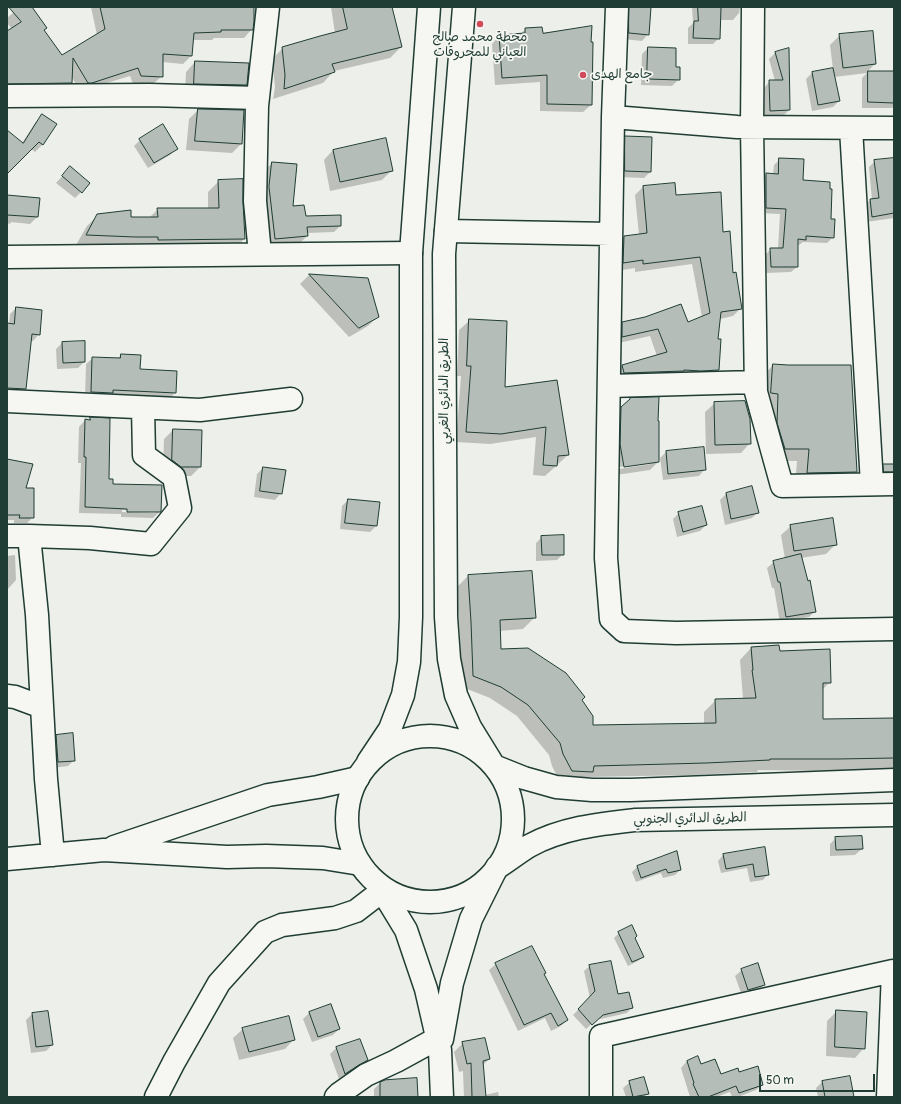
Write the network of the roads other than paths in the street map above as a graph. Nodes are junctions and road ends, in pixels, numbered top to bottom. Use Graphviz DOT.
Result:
graph roads {
  1 [pos="268,7"];
  2 [pos="429,7"];
  3 [pos="464,7"];
  4 [pos="617,7"];
  5 [pos="753,7"];
  6 [pos="427,32"];
  7 [pos="462,34"];
  8 [pos="7,96"];
  9 [pos="258,98"];
  10 [pos="614,117"];
  11 [pos="752,127"];
  12 [pos="851,128"];
  13 [pos="894,128"];
  14 [pos="446,231"];
  15 [pos="612,234"];
  16 [pos="411,253"];
  17 [pos="260,254"];
  18 [pos="7,257"];
  19 [pos="755,382"];
  20 [pos="609,386"];
  21 [pos="291,399"];
  22 [pos="7,401"];
  23 [pos="143,408"];
  24 [pos="872,484"];
  25 [pos="894,484"];
  26 [pos="7,536"];
  27 [pos="29,536"];
  28 [pos="894,629"];
  29 [pos="7,696"];
  30 [pos="42,707"];
  31 [pos="494,766"];
  32 [pos="363,770"];
  33 [pos="894,780"];
  34 [pos="894,815"];
  35 [pos="104,850"];
  36 [pos="53,855"];
  37 [pos="7,859"];
  38 [pos="360,864"];
  39 [pos="497,868"];
  40 [pos="380,887"];
  41 [pos="893,971"];
  42 [pos="439,1044"];
  43 [pos="156,1097"];
  44 [pos="336,1097"];
  45 [pos="442,1097"];
  46 [pos="601,1097"];
  47 [pos="888,1097"];
  1 -- 9 [label="street"];
  2 -- 6 [label="street"];
  3 -- 7 [label="street, الطريق الدائري الغربي"];
  4 -- 10 [label="street"];
  5 -- 11 [label="street"];
  6 -- 7 [label="street"];
  6 -- 16 [label="street"];
  7 -- 14 [label="street, الطريق الدائري الغربي"];
  8 -- 9 [label="street"];
  9 -- 17 [label="street"];
  10 -- 11 [label="street"];
  10 -- 15 [label="street"];
  11 -- 12 [label="street"];
  11 -- 19 [label="street"];
  12 -- 13 [label="street"];
  12 -- 24 [label="street"];
  14 -- 15 [label="street"];
  14 -- 31 [label="street, الطريق الدائري الغربي"];
  15 -- 20 [label="street"];
  16 -- 17 [label="street"];
  16 -- 32 [label="street"];
  17 -- 18 [label="street"];
  19 -- 20 [label="street"];
  19 -- 24 [label="street"];
  20 -- 28 [label="street"];
  21 -- 23 [label="street"];
  22 -- 23 [label="street"];
  23 -- 27 [label="street"];
  24 -- 25 [label="street"];
  26 -- 27 [label="street"];
  27 -- 30 [label="street"];
  29 -- 30 [label="street"];
  30 -- 36 [label="street"];
  31 -- 32 [label="street"];
  31 -- 33 [label="street"];
  31 -- 39 [label="street, الطريق الدائري الغربي"];
  32 -- 35 [label="street"];
  32 -- 38 [label="street"];
  34 -- 39 [label="street, الطريق الدائري الجنوبي"];
  35 -- 36 [label="street"];
  35 -- 38 [label="street"];
  36 -- 37 [label="street"];
  38 -- 40 [label="street"];
  39 -- 40 [label="street"];
  39 -- 42 [label="street, الطريق الدائري الغربي"];
  40 -- 42 [label="street"];
  40 -- 43 [label="street"];
  41 -- 46 [label="street"];
  41 -- 47 [label="street"];
  42 -- 44 [label="street"];
  42 -- 45 [label="street"];
}
